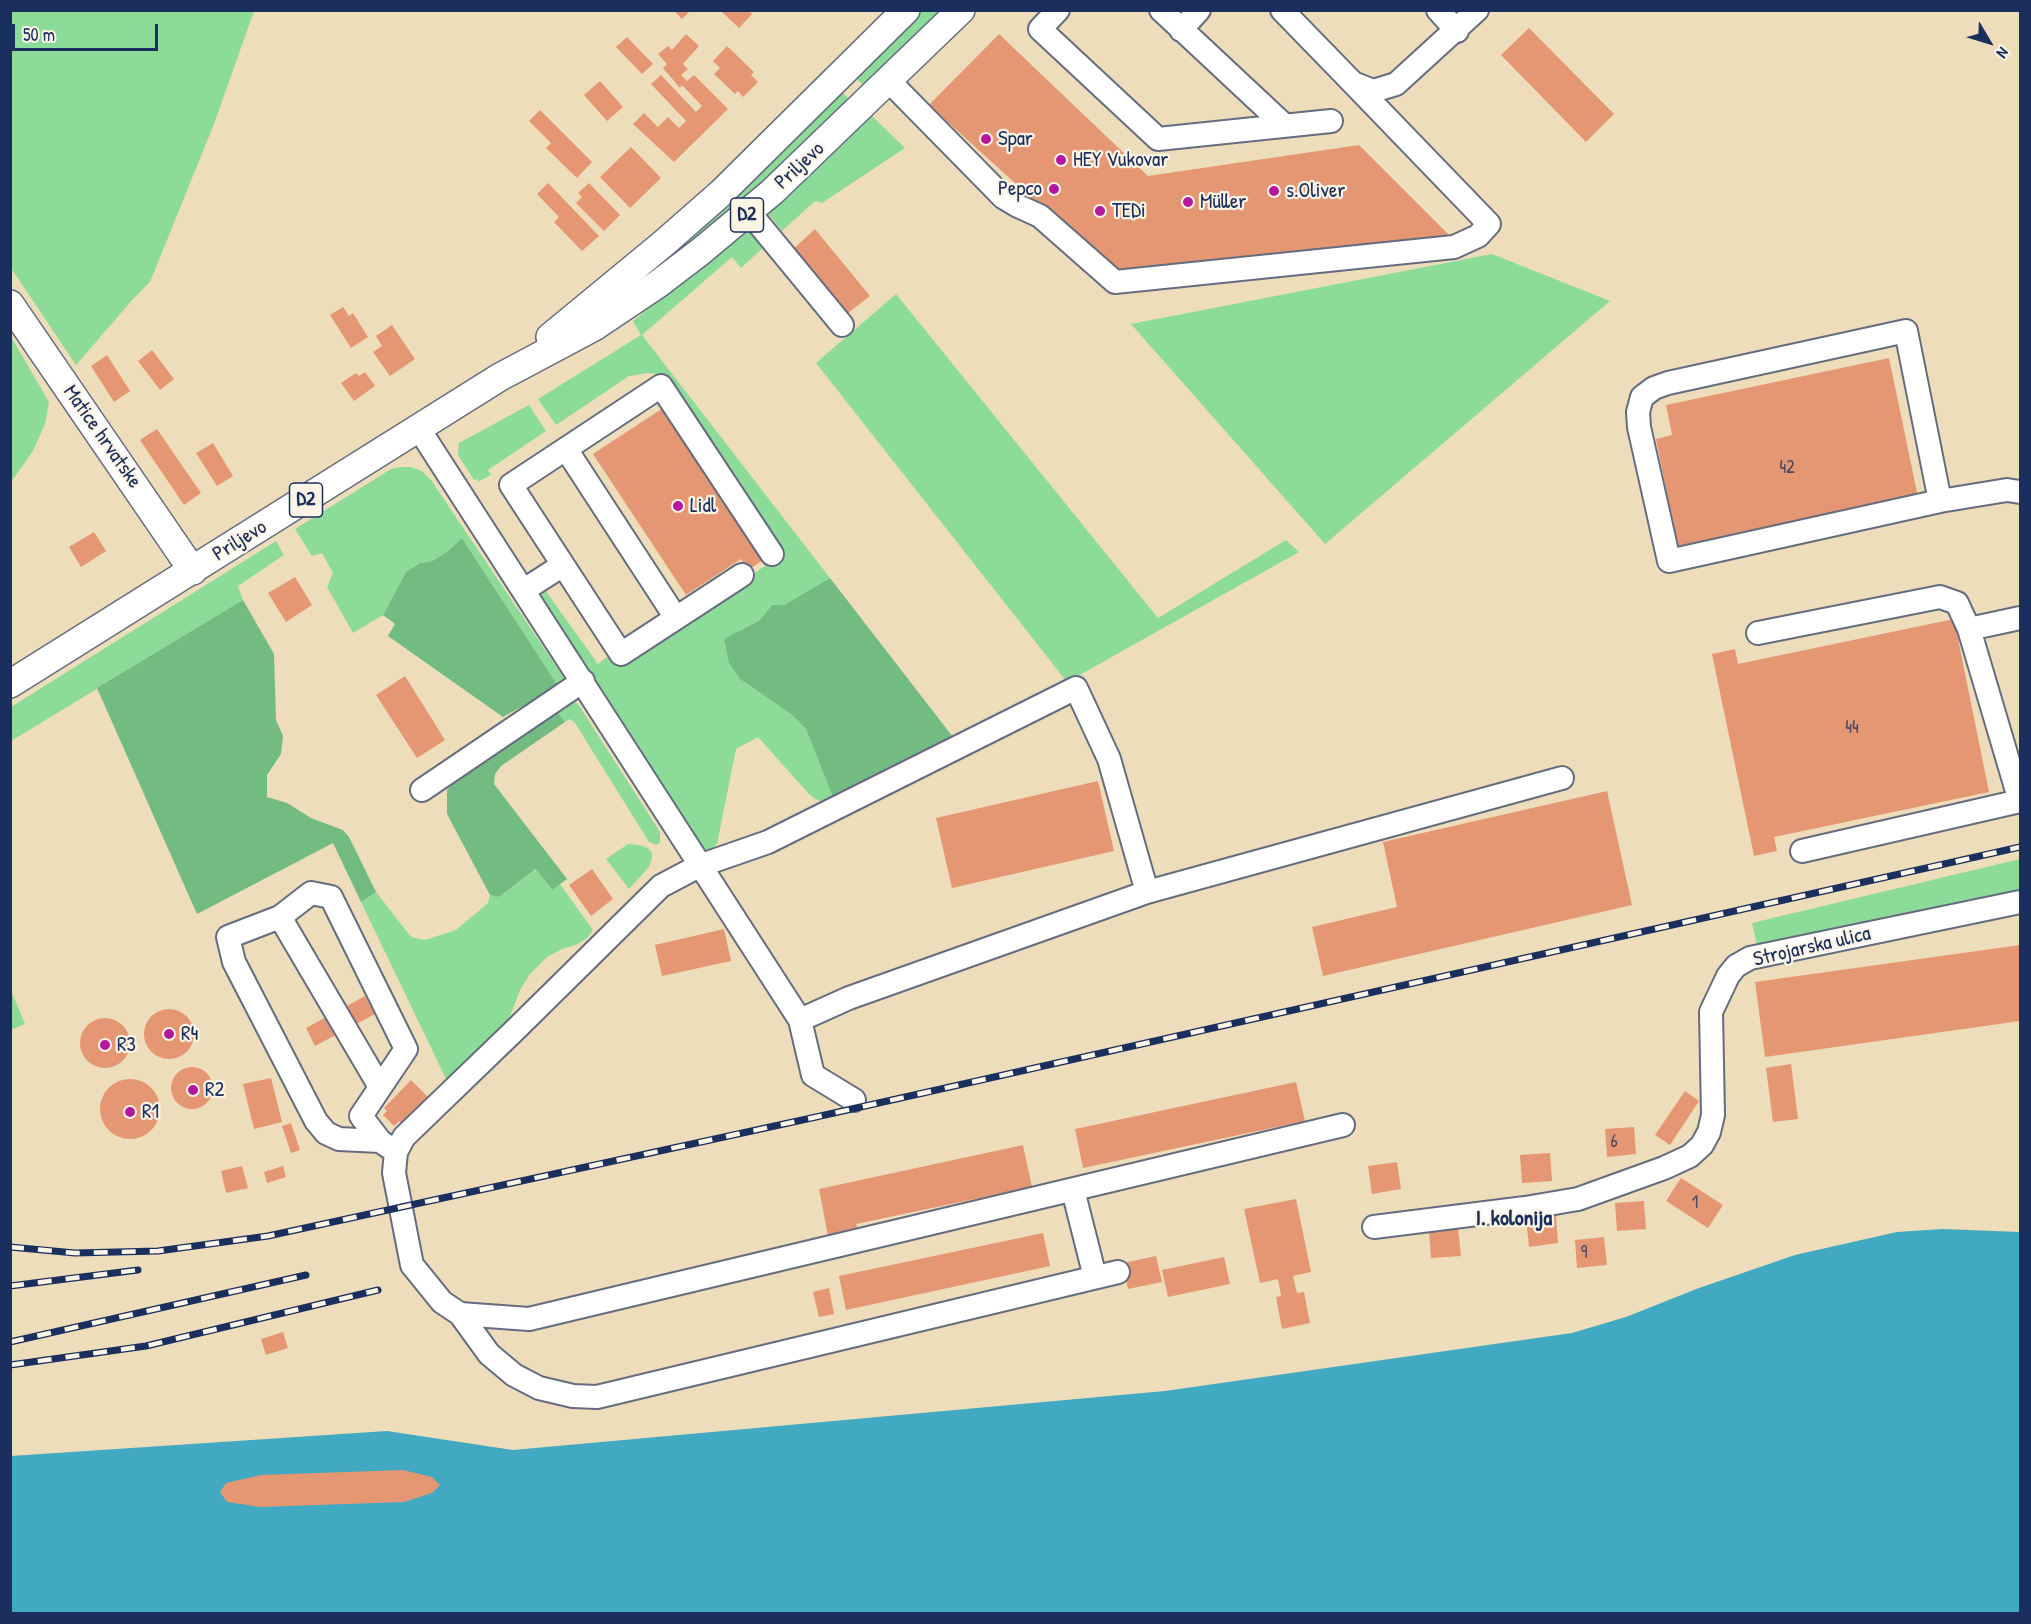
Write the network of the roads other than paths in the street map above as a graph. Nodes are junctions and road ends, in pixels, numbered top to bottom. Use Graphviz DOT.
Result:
graph roads {
  1 [pos="906,10"];
  2 [pos="961,10"];
  3 [pos="1058,10"];
  4 [pos="1161,10"];
  5 [pos="1199,10"];
  6 [pos="1282,10"];
  7 [pos="1438,10"];
  8 [pos="1477,10"];
  9 [pos="1181,30"];
  10 [pos="1457,31"];
  11 [pos="889,81"];
  12 [pos="1353,83"];
  13 [pos="1330,121"];
  14 [pos="1283,124"];
  15 [pos="749,213"];
  16 [pos="10,304"];
  17 [pos="842,325"];
  18 [pos="501,377"];
  19 [pos="419,429"];
  20 [pos="566,449"];
  21 [pos="2020,492"];
  22 [pos="1940,501"];
  23 [pos="772,554"];
  24 [pos="563,565"];
  25 [pos="193,571"];
  26 [pos="742,575"];
  27 [pos="524,590"];
  28 [pos="676,618"];
  29 [pos="2020,618"];
  30 [pos="1969,629"];
  31 [pos="1758,633"];
  32 [pos="582,681"];
  33 [pos="10,684"];
  34 [pos="1562,778"];
  35 [pos="422,790"];
  36 [pos="1802,851"];
  37 [pos="699,866"];
  38 [pos="1147,892"];
  39 [pos="2020,902"];
  40 [pos="280,917"];
  41 [pos="800,1020"];
  42 [pos="380,1088"];
  43 [pos="854,1100"];
  44 [pos="1343,1125"];
  45 [pos="388,1147"];
  46 [pos="1073,1190"];
  47 [pos="1374,1227"];
  48 [pos="1118,1272"];
  49 [pos="1095,1277"];
  50 [pos="460,1314"];
  1 -- 18 [label="main road, Priljevo / D2"];
  2 -- 11 [label="main road, Priljevo / D2"];
  3 -- 14 [label="street"];
  4 -- 9 [label="street"];
  5 -- 9 [label="street"];
  6 -- 12 [label="street"];
  7 -- 10 [label="street"];
  8 -- 10 [label="street"];
  9 -- 14 [label="street"];
  10 -- 12 [label="street"];
  11 -- 12 [label="street"];
  11 -- 15 [label="main road, Priljevo / D2"];
  13 -- 14 [label="street"];
  15 -- 17 [label="street"];
  15 -- 18 [label="main road, Priljevo / D2"];
  16 -- 25 [label="main road, Matice hrvatske"];
  18 -- 19 [label="main road, Priljevo / D2"];
  19 -- 25 [label="main road, Priljevo / D2"];
  19 -- 27 [label="street"];
  20 -- 23 [label="street"];
  20 -- 24 [label="street"];
  20 -- 28 [label="street"];
  21 -- 22 [label="street"];
  22 -- 22 [label="street"];
  24 -- 27 [label="street"];
  24 -- 28 [label="street"];
  25 -- 33 [label="main road, Priljevo / D2"];
  26 -- 28 [label="street"];
  27 -- 32 [label="street"];
  29 -- 30 [label="street"];
  30 -- 31 [label="street"];
  30 -- 36 [label="street"];
  32 -- 35 [label="street"];
  32 -- 37 [label="street"];
  34 -- 38 [label="street"];
  37 -- 38 [label="street"];
  37 -- 41 [label="street"];
  37 -- 45 [label="street"];
  38 -- 41 [label="street"];
  39 -- 47 [label="street, Strojarska ulica"];
  40 -- 42 [label="street"];
  40 -- 42 [label="street"];
  40 -- 45 [label="street"];
  41 -- 43 [label="street"];
  42 -- 45 [label="street"];
  44 -- 46 [label="street"];
  45 -- 50 [label="street"];
  46 -- 49 [label="street"];
  46 -- 50 [label="street"];
  48 -- 49 [label="street"];
  49 -- 50 [label="street"];
}
